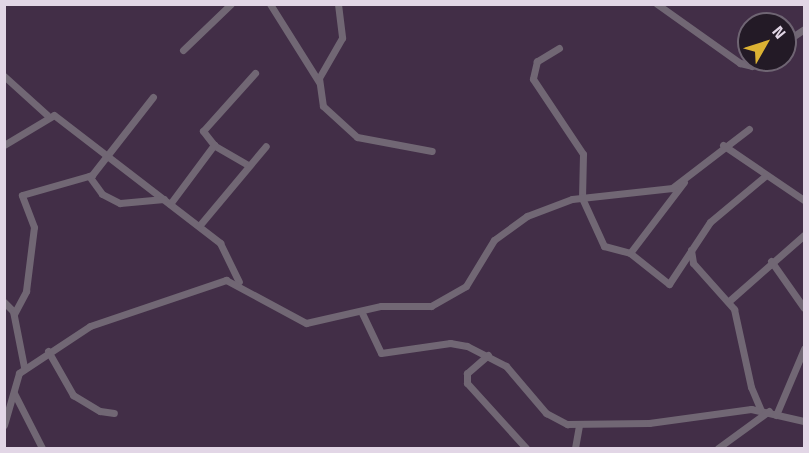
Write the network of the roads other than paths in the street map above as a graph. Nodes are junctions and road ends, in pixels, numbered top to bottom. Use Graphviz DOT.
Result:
graph roads {
  1 [pos="231,4"];
  2 [pos="270,4"];
  3 [pos="338,4"];
  4 [pos="657,4"];
  5 [pos="559,48"];
  6 [pos="183,50"];
  7 [pos="737,61"];
  8 [pos="255,73"];
  9 [pos="4,76"];
  10 [pos="319,82"];
  11 [pos="153,97"];
  12 [pos="47,115"];
  13 [pos="749,129"];
  14 [pos="723,144"];
  15 [pos="4,145"];
  16 [pos="214,145"];
  17 [pos="266,146"];
  18 [pos="432,151"];
  19 [pos="110,156"];
  20 [pos="248,165"];
  21 [pos="89,176"];
  22 [pos="765,176"];
  23 [pos="685,179"];
  24 [pos="582,198"];
  25 [pos="164,199"];
  26 [pos="804,200"];
  27 [pos="170,204"];
  28 [pos="200,226"];
  29 [pos="804,235"];
  30 [pos="691,250"];
  31 [pos="630,252"];
  32 [pos="771,261"];
  33 [pos="240,283"];
  34 [pos="729,301"];
  35 [pos="4,303"];
  36 [pos="804,308"];
  37 [pos="362,313"];
  38 [pos="14,314"];
  39 [pos="804,349"];
  40 [pos="48,351"];
  41 [pos="488,356"];
  42 [pos="24,367"];
  43 [pos="14,390"];
  44 [pos="761,410"];
  45 [pos="114,413"];
  46 [pos="773,413"];
  47 [pos="804,421"];
  48 [pos="4,425"];
  49 [pos="579,426"];
  50 [pos="42,448"];
  51 [pos="526,448"];
  52 [pos="575,448"];
  53 [pos="718,448"];
  1 -- 6 [label="street"];
  2 -- 10 [label="street"];
  3 -- 10 [label="street"];
  4 -- 7 [label="street"];
  5 -- 24 [label="street"];
  8 -- 16 [label="street"];
  9 -- 12 [label="street"];
  10 -- 18 [label="street"];
  11 -- 19 [label="street"];
  12 -- 15 [label="street"];
  12 -- 19 [label="street"];
  13 -- 14 [label="street"];
  14 -- 22 [label="street"];
  14 -- 23 [label="street"];
  16 -- 20 [label="street"];
  16 -- 27 [label="street"];
  17 -- 20 [label="street"];
  19 -- 21 [label="street"];
  19 -- 25 [label="street"];
  20 -- 28 [label="street"];
  21 -- 25 [label="street"];
  21 -- 38 [label="street"];
  22 -- 26 [label="street"];
  22 -- 30 [label="street"];
  23 -- 24 [label="street"];
  23 -- 31 [label="street"];
  24 -- 31 [label="street"];
  24 -- 37 [label="street"];
  25 -- 27 [label="street"];
  27 -- 28 [label="street"];
  28 -- 33 [label="street"];
  29 -- 32 [label="street"];
  30 -- 31 [label="street"];
  30 -- 34 [label="street"];
  32 -- 34 [label="street"];
  32 -- 36 [label="street"];
  33 -- 37 [label="street"];
  33 -- 40 [label="street"];
  34 -- 44 [label="street"];
  35 -- 38 [label="street"];
  37 -- 41 [label="street"];
  38 -- 42 [label="street"];
  39 -- 46 [label="street"];
  40 -- 42 [label="street"];
  40 -- 45 [label="street"];
  41 -- 49 [label="street"];
  41 -- 51 [label="street"];
  42 -- 43 [label="street"];
  43 -- 48 [label="street"];
  43 -- 50 [label="street"];
  44 -- 46 [label="street"];
  44 -- 49 [label="street"];
  46 -- 47 [label="street"];
  46 -- 53 [label="street"];
  49 -- 52 [label="street"];
}
